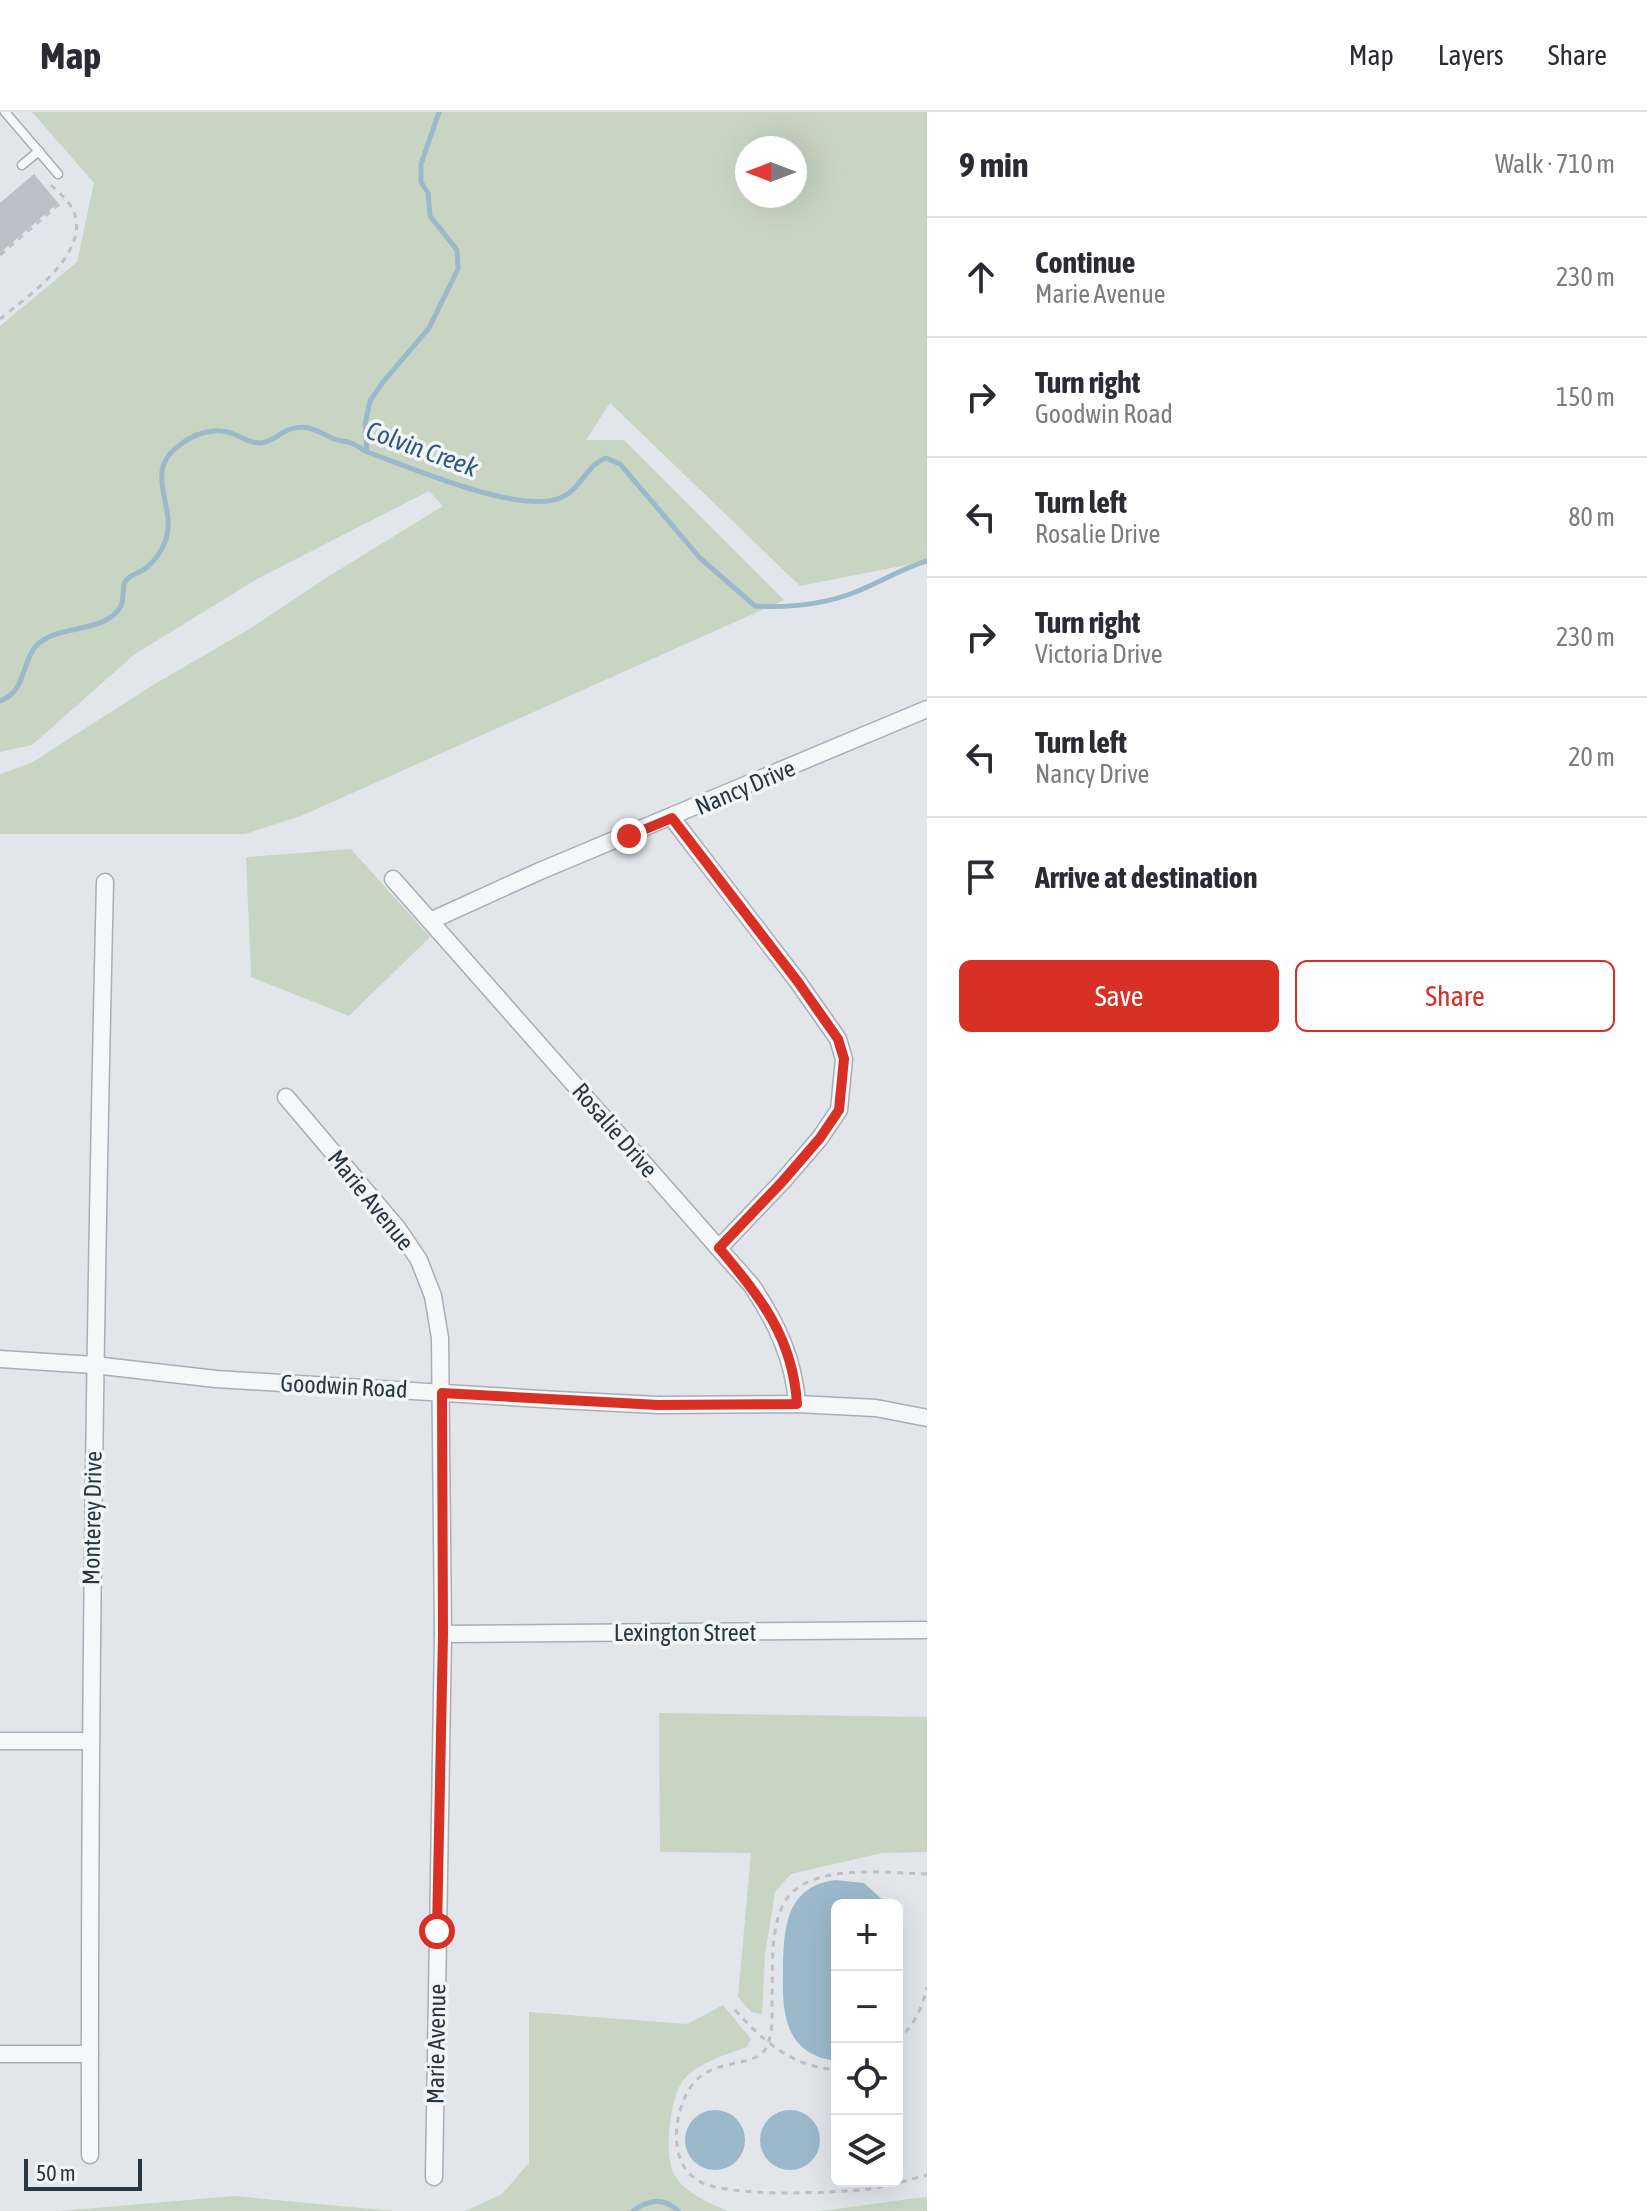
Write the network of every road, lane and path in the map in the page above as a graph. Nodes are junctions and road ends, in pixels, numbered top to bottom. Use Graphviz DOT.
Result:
graph roads {
  1 [pos="6,114"];
  2 [pos="0,123"];
  3 [pos="39,151"];
  4 [pos="22,165"];
  5 [pos="58,174"];
  6 [pos="45,178"];
  7 [pos="64,199"];
  8 [pos="0,255"];
  9 [pos="0,319"];
  10 [pos="927,709"];
  11 [pos="672,818"];
  12 [pos="393,879"];
  13 [pos="105,882"];
  14 [pos="430,921"];
  15 [pos="286,1097"];
  16 [pos="719,1248"];
  17 [pos="0,1359"];
  18 [pos="94,1365"];
  19 [pos="442,1393"];
  20 [pos="797,1404"];
  21 [pos="927,1418"];
  22 [pos="927,1630"];
  23 [pos="443,1634"];
  24 [pos="0,1741"];
  25 [pos="90,1741"];
  26 [pos="927,1874"];
  27 [pos="927,1987"];
  28 [pos="735,2010"];
  29 [pos="903,2034"];
  30 [pos="768,2043"];
  31 [pos="0,2054"];
  32 [pos="90,2054"];
  33 [pos="831,2069"];
  34 [pos="90,2155"];
  35 [pos="927,2175"];
  36 [pos="434,2177"];
  1 -- 2 [label="lane"];
  1 -- 3 [label="lane"];
  3 -- 4 [label="lane"];
  3 -- 5 [label="lane"];
  6 -- 7 [label="path"];
  7 -- 8 [label="path"];
  7 -- 9 [label="path"];
  10 -- 11 [label="street, Nancy Drive"];
  11 -- 14 [label="street, Nancy Drive"];
  11 -- 16 [label="street"];
  12 -- 14 [label="street, Rosalie Drive"];
  13 -- 18 [label="street, Monterey Drive"];
  14 -- 16 [label="street, Rosalie Drive"];
  15 -- 19 [label="street, Marie Avenue"];
  16 -- 20 [label="street, Rosalie Drive"];
  17 -- 18 [label="street, Goodwin Road"];
  18 -- 19 [label="street, Goodwin Road"];
  18 -- 25 [label="street, Monterey Drive"];
  19 -- 20 [label="street, Goodwin Road"];
  19 -- 23 [label="street, Marie Avenue"];
  20 -- 21 [label="street, Goodwin Road"];
  22 -- 23 [label="street, Lexington Street"];
  23 -- 36 [label="street, Marie Avenue"];
  24 -- 25 [label="street"];
  25 -- 32 [label="street, Monterey Drive"];
  26 -- 30 [label="path"];
  27 -- 29 [label="path"];
  28 -- 30 [label="path"];
  30 -- 33 [label="path"];
  30 -- 35 [label="path"];
  31 -- 32 [label="street"];
  32 -- 34 [label="street, Monterey Drive"];
}
